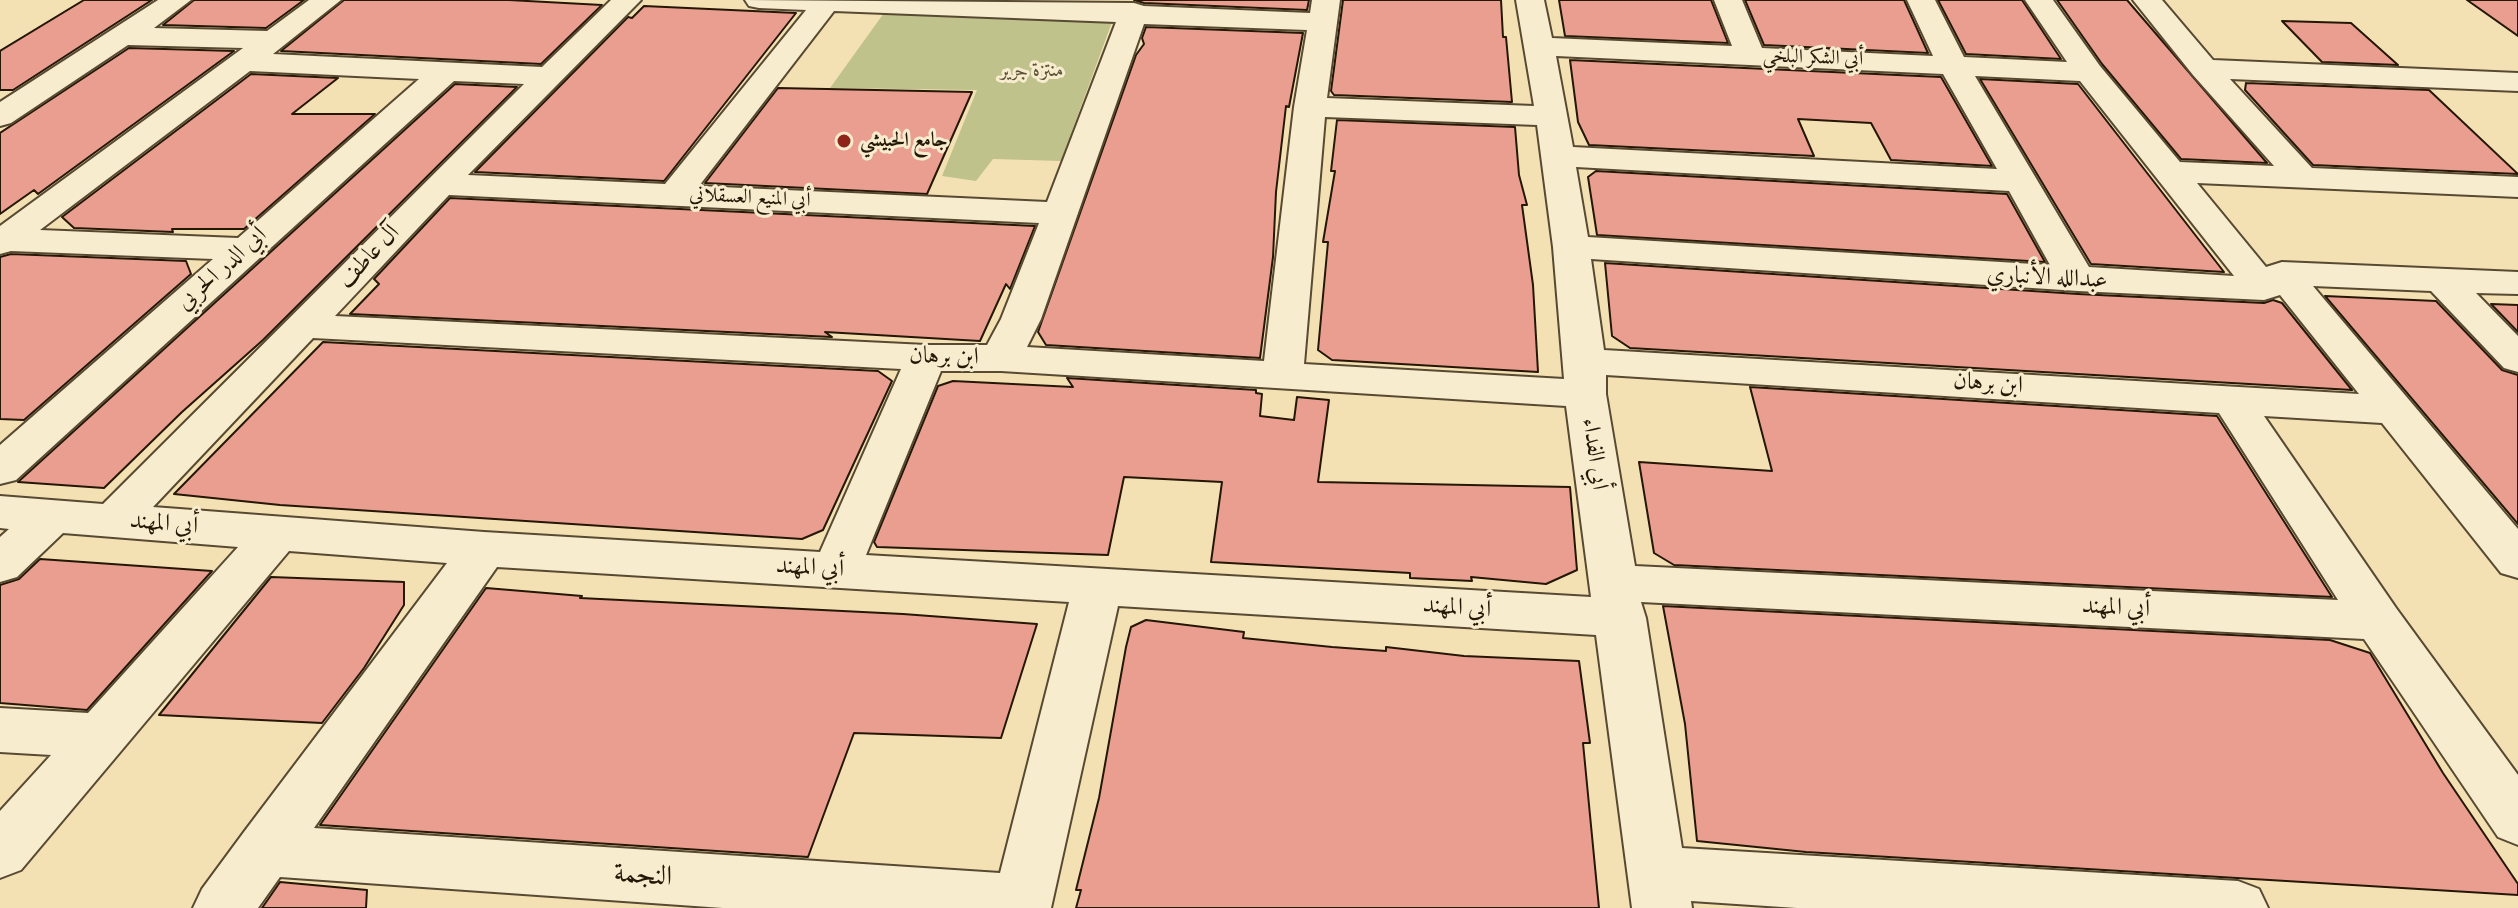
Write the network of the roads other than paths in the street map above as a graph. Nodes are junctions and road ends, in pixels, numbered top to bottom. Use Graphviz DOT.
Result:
graph roads {
  1 [pos="177,0"];
  2 [pos="327,0"];
  3 [pos="627,0"];
  4 [pos="759,0"];
  5 [pos="1530,0"];
  6 [pos="1728,0"];
  7 [pos="1921,0"];
  8 [pos="2039,0"];
  9 [pos="2147,0"];
  10 [pos="827,2"];
  11 [pos="953,3"];
  12 [pos="1324,11"];
  13 [pos="1134,12"];
  14 [pos="121,36"];
  15 [pos="272,40"];
  16 [pos="1537,46"];
  17 [pos="1751,56"];
  18 [pos="243,62"];
  19 [pos="1952,63"];
  20 [pos="2204,69"];
  21 [pos="446,72"];
  22 [pos="2089,72"];
  23 [pos="548,76"];
  24 [pos="2518,82"];
  25 [pos="16,96"];
  26 [pos="1310,107"];
  27 [pos="0,116"];
  28 [pos="1554,136"];
  29 [pos="2169,172"];
  30 [pos="2302,177"];
  31 [pos="2021,181"];
  32 [pos="440,184"];
  33 [pos="2518,187"];
  34 [pos="675,194"];
  35 [pos="1061,213"];
  36 [pos="2,242"];
  37 [pos="1571,247"];
  38 [pos="244,249"];
  39 [pos="2440,278"];
  40 [pos="2078,280"];
  41 [pos="2273,281"];
  42 [pos="2518,283"];
  43 [pos="303,326"];
  44 [pos="926,358"];
  45 [pos="1001,358"];
  46 [pos="2518,359"];
  47 [pos="1283,374"];
  48 [pos="1585,378"];
  49 [pos="2232,401"];
  50 [pos="2391,410"];
  51 [pos="0,469"];
  52 [pos="0,512"];
  53 [pos="53,515"];
  54 [pos="115,519"];
  55 [pos="277,534"];
  56 [pos="484,549"];
  57 [pos="2518,561"];
  58 [pos="0,565"];
  59 [pos="836,569"];
  60 [pos="1098,586"];
  61 [pos="1617,600"];
  62 [pos="2378,621"];
  63 [pos="0,730"];
  64 [pos="104,736"];
  65 [pos="2518,820"];
  66 [pos="264,850"];
  67 [pos="0,852"];
  68 [pos="1659,891"];
  69 [pos="1022,905"];
  70 [pos="223,908"];
  71 [pos="2238,908"];
  1 -- 14 [label="street"];
  2 -- 15 [label="street"];
  3 -- 23 [label="street, آل عاطف"];
  4 -- 10 [label="street"];
  5 -- 16 [label="street, أبي الفداء"];
  6 -- 17 [label="street"];
  7 -- 19 [label="street"];
  8 -- 22 [label="street"];
  9 -- 20 [label="street"];
  10 -- 11 [label="street"];
  10 -- 34 [label="street"];
  11 -- 13 [label="street"];
  12 -- 13 [label="street"];
  12 -- 26 [label="street"];
  13 -- 35 [label="street"];
  14 -- 15 [label="street"];
  14 -- 25 [label="street"];
  15 -- 18 [label="street"];
  16 -- 17 [label="street, أبي الشكر البلخي"];
  16 -- 28 [label="street, أبي الفداء"];
  17 -- 19 [label="street, أبي الشكر البلخي"];
  18 -- 21 [label="street"];
  18 -- 36 [label="street"];
  19 -- 22 [label="street, أبي الشكر البلخي"];
  19 -- 31 [label="street"];
  20 -- 24 [label="street"];
  20 -- 30 [label="street"];
  21 -- 23 [label="street"];
  21 -- 38 [label="street, أبي الدر الحربي"];
  22 -- 29 [label="street"];
  23 -- 32 [label="street, آل عاطف"];
  25 -- 27 [label="street"];
  26 -- 28 [label="street"];
  26 -- 47 [label="street"];
  28 -- 31 [label="street"];
  28 -- 37 [label="street, أبي الفداء"];
  29 -- 30 [label="street"];
  29 -- 41 [label="street"];
  30 -- 33 [label="street"];
  31 -- 40 [label="street"];
  32 -- 34 [label="street, أبي المنيع العسقلاني"];
  32 -- 43 [label="street, آل عاطف"];
  34 -- 35 [label="street, أبي المنيع العسقلاني"];
  35 -- 45 [label="street"];
  36 -- 38 [label="street"];
  37 -- 40 [label="street, عبدالله الأنباري"];
  37 -- 48 [label="street, أبي الفداء"];
  38 -- 51 [label="street, أبي الدر الحربي"];
  39 -- 41 [label="street, عبدالله الأنباري"];
  39 -- 42 [label="street, عبدالله الأنباري"];
  39 -- 46 [label="street"];
  40 -- 41 [label="street, عبدالله الأنباري"];
  41 -- 50 [label="street"];
  43 -- 44 [label="street, ابن برهان"];
  43 -- 54 [label="street, آل عاطف"];
  44 -- 45 [label="street, ابن برهان"];
  44 -- 59 [label="street"];
  45 -- 47 [label="street, ابن برهان"];
  47 -- 48 [label="street, ابن برهان"];
  48 -- 49 [label="street, ابن برهان"];
  48 -- 61 [label="street, أبي الفداء"];
  49 -- 50 [label="street, ابن برهان"];
  49 -- 62 [label="street"];
  50 -- 57 [label="street"];
  52 -- 53 [label="street, أبي المهند"];
  53 -- 54 [label="street, أبي المهند"];
  53 -- 58 [label="street"];
  54 -- 55 [label="street, أبي المهند"];
  55 -- 56 [label="street, أبي المهند"];
  55 -- 64 [label="street"];
  56 -- 59 [label="street, أبي المهند"];
  56 -- 66 [label="street"];
  59 -- 60 [label="street, أبي المهند"];
  60 -- 61 [label="street, أبي المهند"];
  60 -- 69 [label="street"];
  61 -- 62 [label="street, أبي المهند"];
  61 -- 68 [label="street, أبي الفداء"];
  62 -- 65 [label="street"];
  63 -- 64 [label="street"];
  64 -- 67 [label="street"];
  66 -- 69 [label="street, النجمة"];
  66 -- 70 [label="street"];
  68 -- 71 [label="street"];
}
